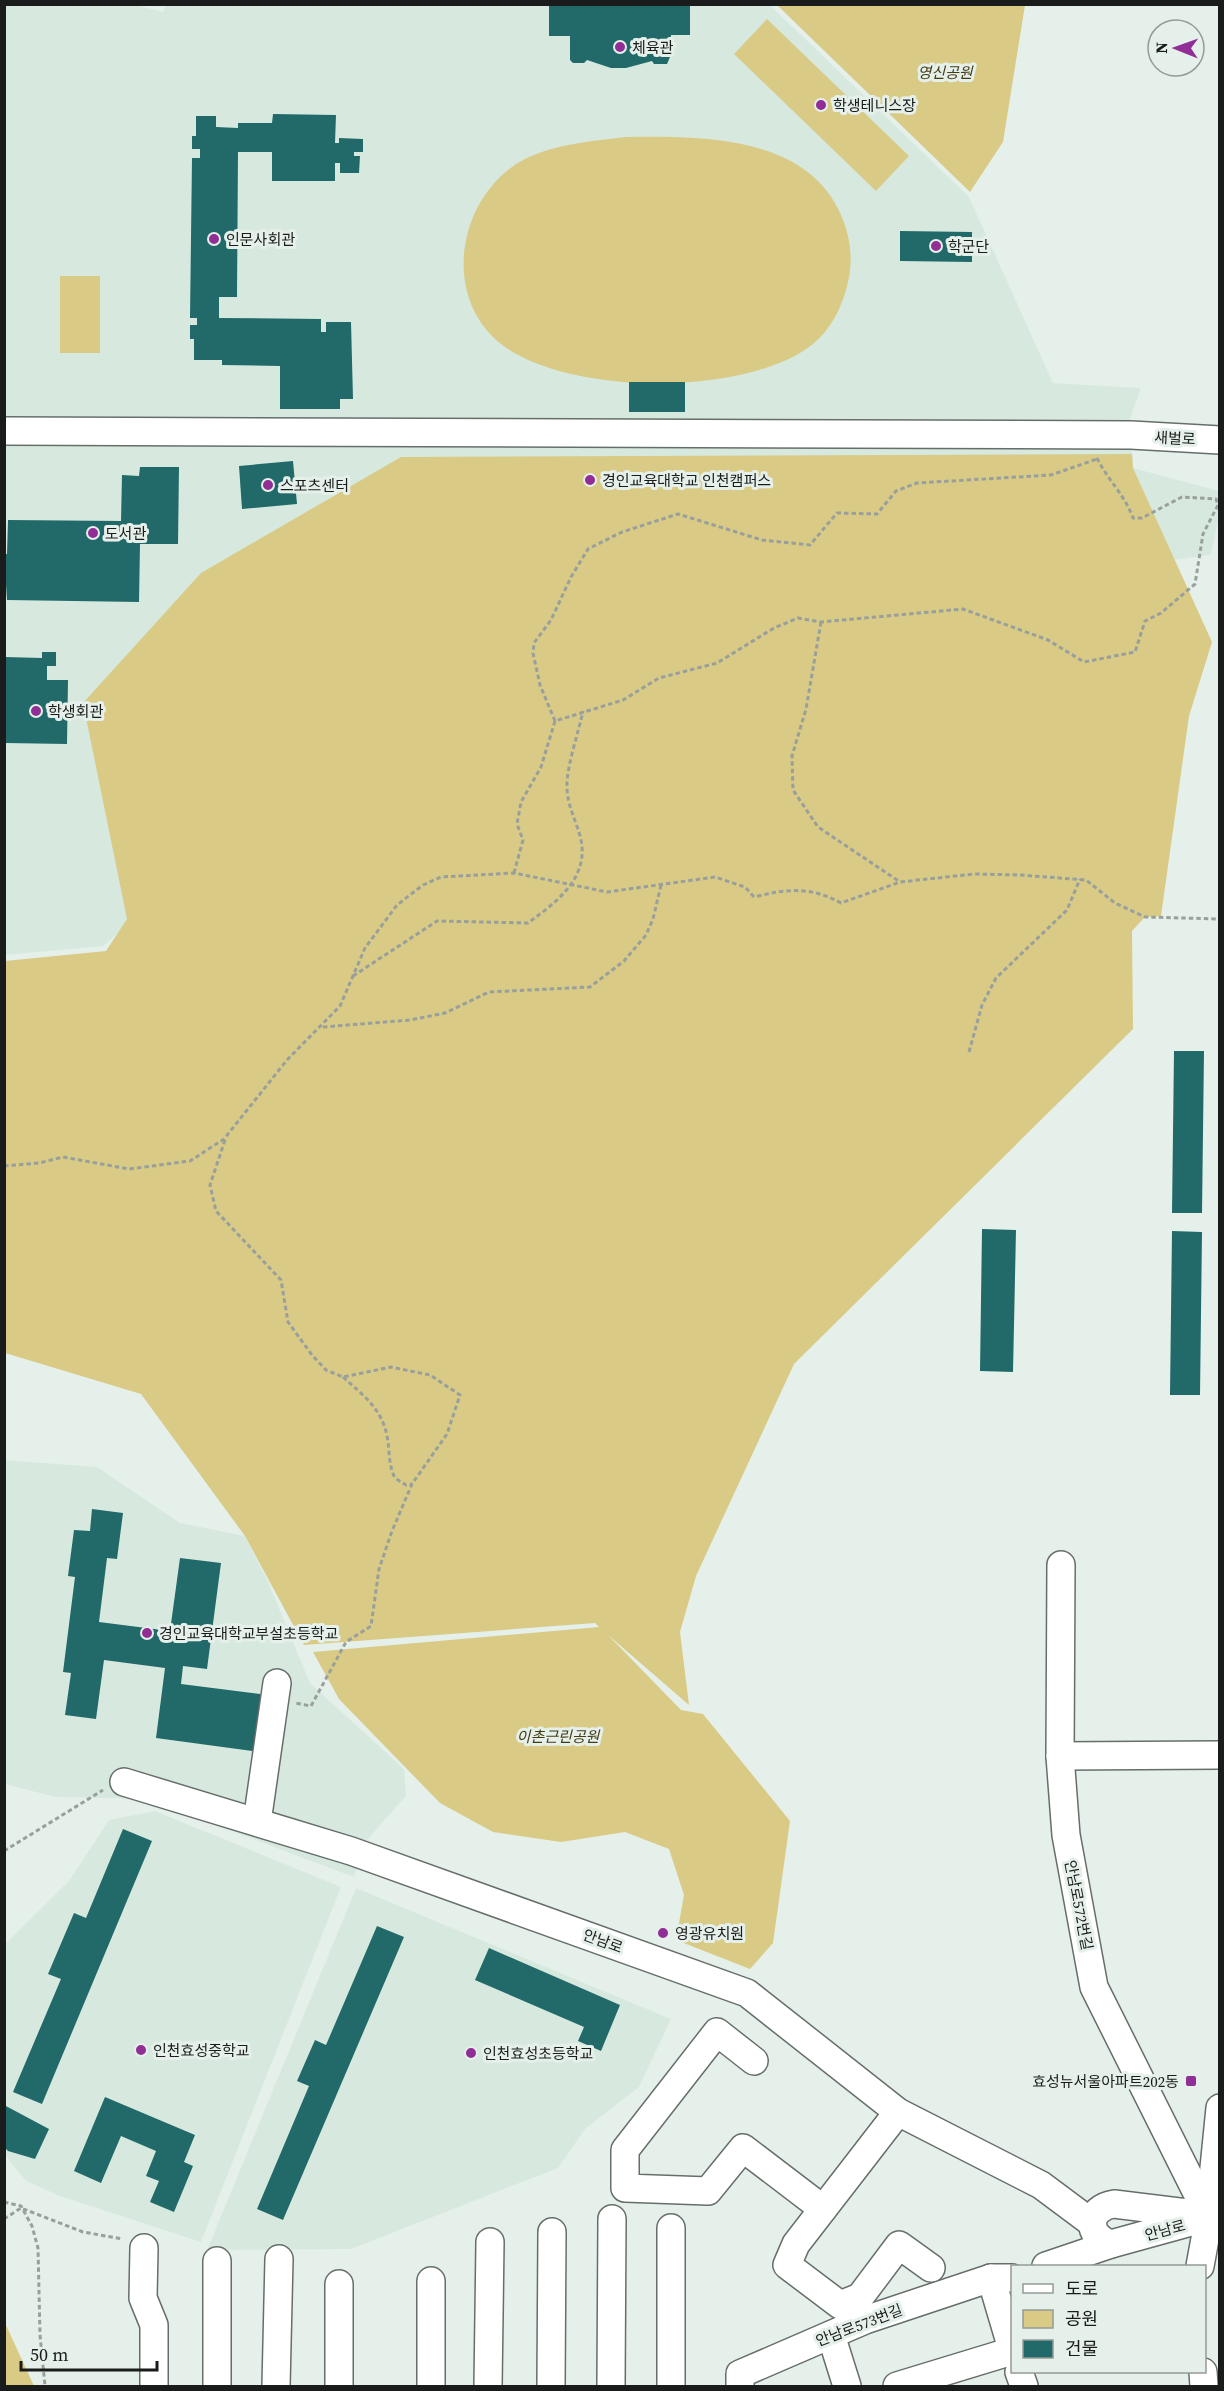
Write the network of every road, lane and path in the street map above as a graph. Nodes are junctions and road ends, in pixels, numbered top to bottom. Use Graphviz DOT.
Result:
graph roads {
  1 [pos="4,431"];
  2 [pos="1220,440"];
  3 [pos="1092,447"];
  4 [pos="1218,502"];
  5 [pos="821,622"];
  6 [pos="584,711"];
  7 [pos="555,721"];
  8 [pos="514,873"];
  9 [pos="1080,879"];
  10 [pos="900,882"];
  11 [pos="574,884"];
  12 [pos="661,885"];
  13 [pos="1220,920"];
  14 [pos="352,977"];
  15 [pos="321,1028"];
  16 [pos="969,1052"];
  17 [pos="226,1135"];
  18 [pos="4,1166"];
  19 [pos="343,1377"];
  20 [pos="412,1484"];
  21 [pos="1061,1565"];
  22 [pos="276,1691"];
  23 [pos="1220,1755"];
  24 [pos="1060,1756"];
  25 [pos="124,1782"];
  26 [pos="257,1822"];
  27 [pos="4,1851"];
  28 [pos="754,2061"];
  29 [pos="1220,2108"];
  30 [pos="898,2112"];
  31 [pos="1041,2185"];
  32 [pos="4,2202"];
  33 [pos="1118,2206"];
  34 [pos="21,2208"];
  35 [pos="823,2209"];
  36 [pos="1214,2217"];
  37 [pos="4,2219"];
  38 [pos="612,2220"];
  39 [pos="1092,2223"];
  40 [pos="671,2228"];
  41 [pos="552,2232"];
  42 [pos="489,2242"];
  43 [pos="1116,2243"];
  44 [pos="144,2248"];
  45 [pos="279,2259"];
  46 [pos="217,2261"];
  47 [pos="1049,2265"];
  48 [pos="1200,2265"];
  49 [pos="931,2268"];
  50 [pos="1002,2278"];
  51 [pos="431,2281"];
  52 [pos="339,2284"];
  53 [pos="831,2335"];
  54 [pos="1011,2343"];
  55 [pos="1011,2350"];
  56 [pos="45,2386"];
  57 [pos="154,2386"];
  58 [pos="217,2386"];
  59 [pos="276,2386"];
  60 [pos="339,2386"];
  61 [pos="431,2386"];
  62 [pos="488,2386"];
  63 [pos="551,2386"];
  64 [pos="611,2386"];
  65 [pos="671,2386"];
  66 [pos="740,2386"];
  67 [pos="847,2386"];
  68 [pos="897,2386"];
  1 -- 3 [label="street, 새벌로"];
  2 -- 3 [label="street, 새벌로"];
  3 -- 4 [label="path"];
  3 -- 7 [label="path"];
  4 -- 5 [label="path"];
  5 -- 6 [label="path"];
  5 -- 10 [label="path"];
  6 -- 7 [label="path"];
  6 -- 11 [label="path"];
  7 -- 8 [label="path"];
  8 -- 11 [label="path"];
  8 -- 14 [label="path"];
  9 -- 10 [label="path"];
  9 -- 13 [label="path"];
  9 -- 16 [label="path"];
  10 -- 12 [label="path"];
  11 -- 12 [label="path"];
  11 -- 14 [label="path"];
  12 -- 15 [label="path"];
  14 -- 15 [label="path"];
  15 -- 17 [label="path"];
  17 -- 18 [label="path"];
  17 -- 19 [label="path"];
  19 -- 20 [label="path"];
  19 -- 20 [label="path"];
  20 -- 22 [label="path"];
  21 -- 24 [label="street, 안남로572번길"];
  22 -- 26 [label="street"];
  23 -- 24 [label="street"];
  24 -- 36 [label="street, 안남로572번길"];
  25 -- 26 [label="street, 안남로"];
  25 -- 27 [label="path"];
  26 -- 30 [label="street, 안남로"];
  28 -- 35 [label="street"];
  29 -- 36 [label="street"];
  30 -- 31 [label="street, 안남로"];
  30 -- 35 [label="street"];
  31 -- 33 [label="street, 안남로"];
  31 -- 39 [label="street, 안남로"];
  32 -- 34 [label="path"];
  33 -- 36 [label="street, 안남로"];
  33 -- 39 [label="street"];
  33 -- 43 [label="street, 안남로"];
  34 -- 37 [label="path"];
  34 -- 44 [label="path"];
  34 -- 56 [label="path"];
  35 -- 49 [label="street"];
  36 -- 43 [label="street, 안남로"];
  36 -- 48 [label="street"];
  38 -- 64 [label="street"];
  39 -- 43 [label="street, 안남로"];
  40 -- 65 [label="street"];
  41 -- 63 [label="street"];
  42 -- 62 [label="street"];
  43 -- 47 [label="street"];
  44 -- 57 [label="street"];
  45 -- 59 [label="street"];
  46 -- 58 [label="street"];
  50 -- 53 [label="street, 안남로573번길"];
  50 -- 54 [label="street, 안남로573번길"];
  51 -- 61 [label="street"];
  52 -- 60 [label="street"];
  53 -- 66 [label="street, 안남로573번길"];
  53 -- 67 [label="street"];
  55 -- 68 [label="street, 안남로573번길"];
}
